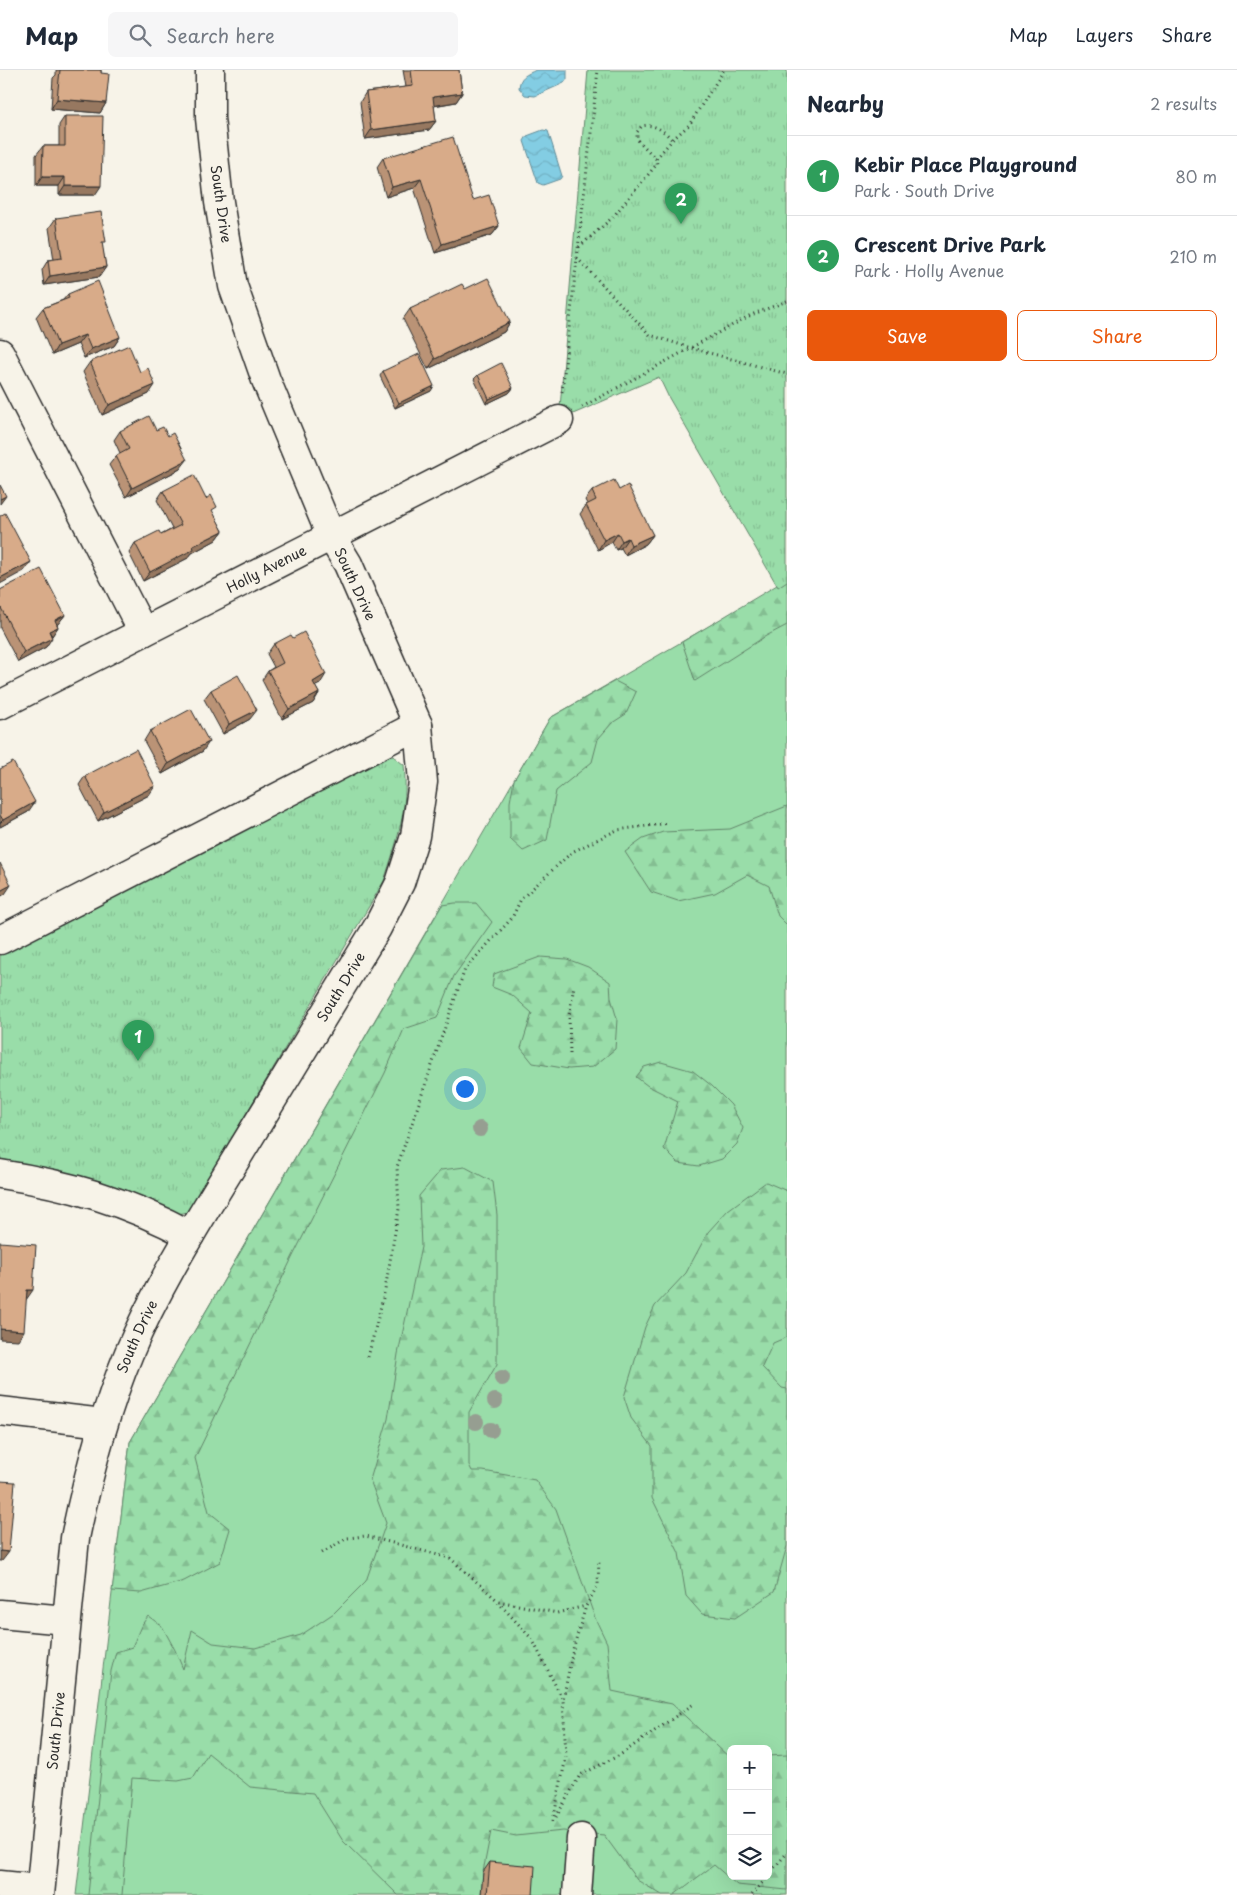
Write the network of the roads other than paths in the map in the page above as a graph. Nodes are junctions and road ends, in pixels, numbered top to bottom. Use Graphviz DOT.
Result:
graph roads {
  1 [pos="210,70"];
  2 [pos="0,353"];
  3 [pos="559,420"];
  4 [pos="331,536"];
  5 [pos="142,632"];
  6 [pos="0,705"];
  7 [pos="418,725"];
  8 [pos="0,940"];
  9 [pos="0,1174"];
  10 [pos="190,1235"];
  11 [pos="0,1411"];
  12 [pos="103,1423"];
  13 [pos="0,1614"];
  14 [pos="66,1620"];
  15 [pos="581,1838"];
  16 [pos="0,1886"];
  17 [pos="40,1892"];
  18 [pos="576,1895"];
  1 -- 4 [label="street, South Drive"];
  2 -- 5 [label="street"];
  3 -- 4 [label="street, Holly Avenue"];
  4 -- 5 [label="street, Holly Avenue"];
  4 -- 7 [label="street, South Drive"];
  5 -- 6 [label="street, Holly Avenue"];
  7 -- 8 [label="street"];
  7 -- 10 [label="street, South Drive"];
  9 -- 10 [label="street"];
  10 -- 12 [label="street, South Drive"];
  11 -- 12 [label="street"];
  12 -- 14 [label="street, South Drive"];
  13 -- 14 [label="street"];
  14 -- 17 [label="street, South Drive"];
  15 -- 18 [label="street"];
  16 -- 17 [label="street"];
}
